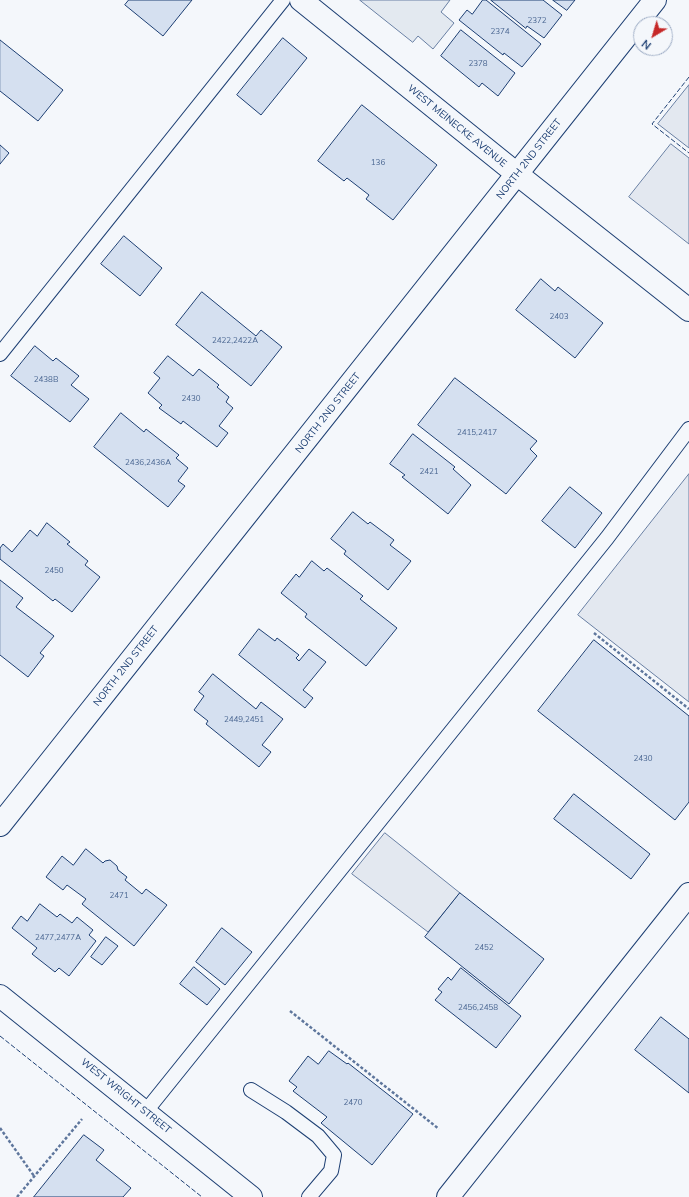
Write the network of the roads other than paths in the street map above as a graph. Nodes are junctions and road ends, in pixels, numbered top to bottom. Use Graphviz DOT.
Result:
graph roads {
  1 [pos="283,0"];
  2 [pos="301,0"];
  3 [pos="655,0"];
  4 [pos="517,174"];
  5 [pos="689,310"];
  6 [pos="0,354"];
  7 [pos="689,428"];
  8 [pos="0,825"];
  9 [pos="689,894"];
  10 [pos="0,996"];
  11 [pos="251,1090"];
  12 [pos="146,1112"];
  13 [pos="251,1197"];
  14 [pos="309,1197"];
  15 [pos="448,1197"];
  1 -- 6 [label="lane"];
  2 -- 4 [label="street, WEST MEINECKE AVENUE"];
  3 -- 4 [label="street, NORTH 2ND STREET"];
  4 -- 5 [label="street, WEST MEINECKE AVENUE"];
  4 -- 8 [label="street, NORTH 2ND STREET"];
  7 -- 12 [label="lane"];
  9 -- 15 [label="street"];
  10 -- 12 [label="street, WEST WRIGHT STREET"];
  11 -- 14 [label="lane"];
  12 -- 13 [label="street, WEST WRIGHT STREET"];
}
